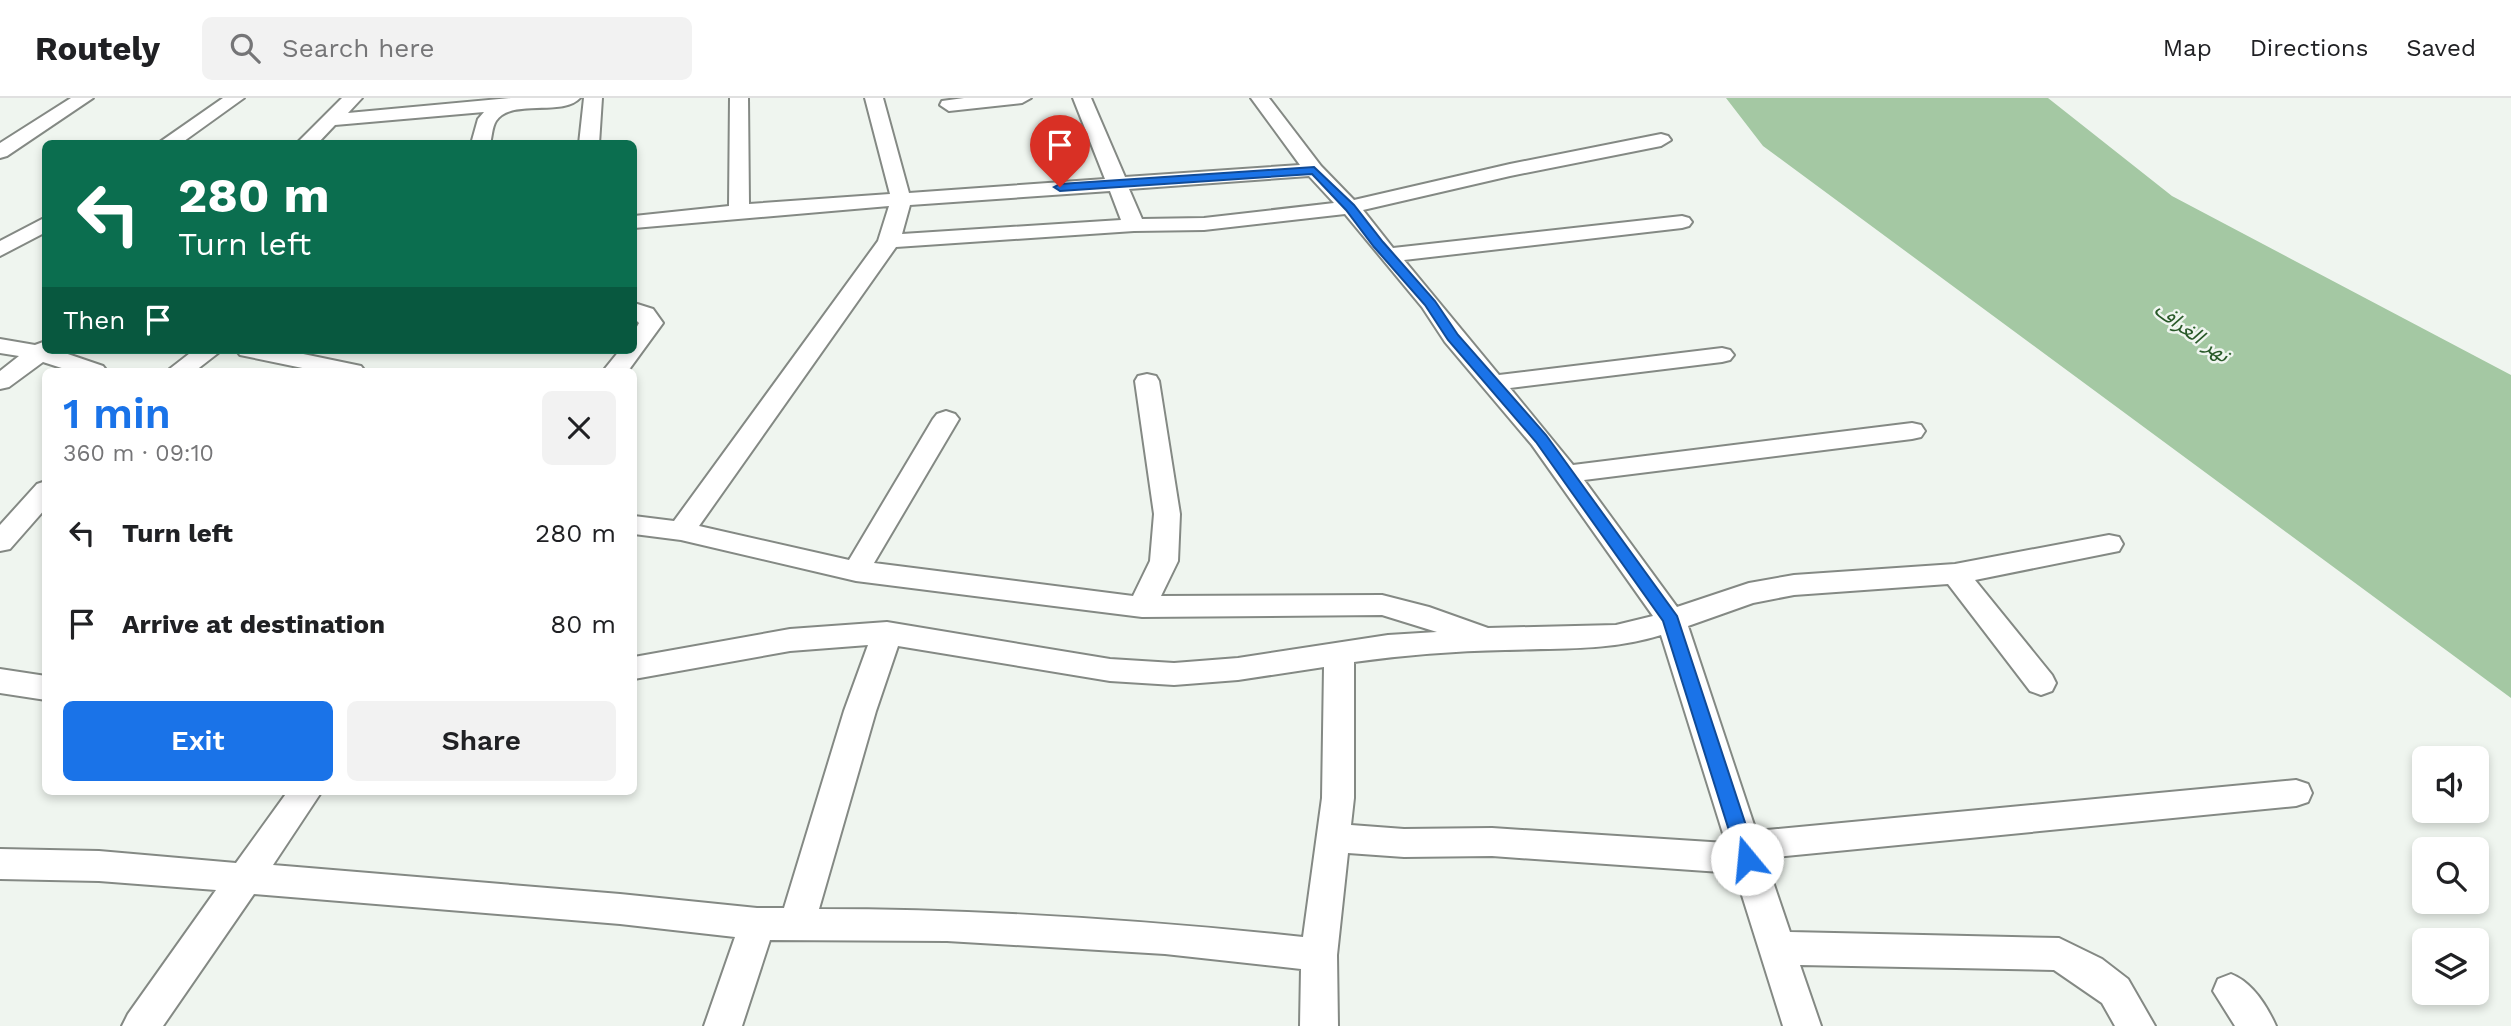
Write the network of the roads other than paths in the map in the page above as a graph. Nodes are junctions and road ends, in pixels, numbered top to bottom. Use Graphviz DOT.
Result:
graph roads {
  1 [pos="84,98"];
  2 [pos="235,98"];
  3 [pos="353,98"];
  4 [pos="571,98"];
  5 [pos="593,98"];
  6 [pos="739,98"];
  7 [pos="874,98"];
  8 [pos="1022,98"];
  9 [pos="1082,98"];
  10 [pos="1260,98"];
  11 [pos="502,105"];
  12 [pos="949,105"];
  13 [pos="332,120"];
  14 [pos="172,140"];
  15 [pos="310,140"];
  16 [pos="481,140"];
  17 [pos="589,140"];
  18 [pos="1661,140"];
  19 [pos="0,152"];
  20 [pos="1314,170"];
  21 [pos="1115,184"];
  22 [pos="901,199"];
  23 [pos="1350,207"];
  24 [pos="739,211"];
  25 [pos="637,222"];
  26 [pos="1682,222"];
  27 [pos="42,225"];
  28 [pos="1134,225"];
  29 [pos="889,241"];
  30 [pos="0,250"];
  31 [pos="1388,255"];
  32 [pos="637,311"];
  33 [pos="637,343"];
  34 [pos="0,346"];
  35 [pos="42,351"];
  36 [pos="42,352"];
  37 [pos="51,354"];
  38 [pos="204,354"];
  39 [pos="268,354"];
  40 [pos="629,354"];
  41 [pos="1722,355"];
  42 [pos="87,368"];
  43 [pos="183,368"];
  44 [pos="338,368"];
  45 [pos="617,368"];
  46 [pos="1147,380"];
  47 [pos="0,382"];
  48 [pos="1492,383"];
  49 [pos="946,419"];
  50 [pos="1912,431"];
  51 [pos="1566,474"];
  52 [pos="42,495"];
  53 [pos="637,525"];
  54 [pos="42,526"];
  55 [pos="681,531"];
  56 [pos="7,534"];
  57 [pos="2109,544"];
  58 [pos="856,571"];
  59 [pos="1955,574"];
  60 [pos="1142,607"];
  61 [pos="1671,620"];
  62 [pos="887,633"];
  63 [pos="1490,639"];
  64 [pos="1339,654"];
  65 [pos="637,667"];
  66 [pos="0,681"];
  67 [pos="2041,683"];
  68 [pos="42,687"];
  69 [pos="2296,793"];
  70 [pos="303,795"];
  71 [pos="1335,838"];
  72 [pos="1745,852"];
  73 [pos="0,864"];
  74 [pos="245,878"];
  75 [pos="757,924"];
  76 [pos="797,924"];
  77 [pos="1776,948"];
  78 [pos="1319,955"];
  79 [pos="2231,991"];
  80 [pos="141,1026"];
  81 [pos="723,1026"];
  82 [pos="1319,1026"];
  83 [pos="1802,1026"];
  84 [pos="2136,1026"];
  85 [pos="2257,1026"];
  1 -- 19 [label="street"];
  2 -- 14 [label="street"];
  3 -- 13 [label="street"];
  4 -- 11 [label="street"];
  5 -- 17 [label="street"];
  6 -- 24 [label="street"];
  7 -- 22 [label="street"];
  8 -- 12 [label="street"];
  9 -- 21 [label="street"];
  10 -- 20 [label="street"];
  11 -- 13 [label="street"];
  11 -- 16 [label="street"];
  13 -- 15 [label="street"];
  18 -- 23 [label="street"];
  20 -- 21 [label="street"];
  20 -- 23 [label="street"];
  21 -- 22 [label="street"];
  21 -- 28 [label="street"];
  22 -- 24 [label="street"];
  22 -- 29 [label="street"];
  23 -- 28 [label="street"];
  23 -- 31 [label="street"];
  24 -- 25 [label="street"];
  26 -- 31 [label="street"];
  27 -- 30 [label="street"];
  28 -- 29 [label="street"];
  29 -- 55 [label="street"];
  31 -- 48 [label="street"];
  32 -- 33 [label="street"];
  34 -- 35 [label="street"];
  36 -- 47 [label="street"];
  37 -- 42 [label="street"];
  38 -- 43 [label="street"];
  39 -- 44 [label="street"];
  40 -- 45 [label="street"];
  41 -- 48 [label="street"];
  46 -- 60 [label="street"];
  48 -- 51 [label="street"];
  49 -- 58 [label="street"];
  50 -- 51 [label="street"];
  51 -- 61 [label="street"];
  52 -- 56 [label="street"];
  53 -- 55 [label="street"];
  54 -- 56 [label="street"];
  55 -- 58 [label="street"];
  57 -- 59 [label="street"];
  58 -- 60 [label="street"];
  59 -- 61 [label="street"];
  59 -- 67 [label="street"];
  60 -- 63 [label="street"];
  61 -- 63 [label="street"];
  61 -- 72 [label="street"];
  62 -- 64 [label="street"];
  62 -- 65 [label="street"];
  62 -- 76 [label="street"];
  63 -- 64 [label="street"];
  64 -- 71 [label="street"];
  66 -- 68 [label="street"];
  69 -- 72 [label="street"];
  70 -- 74 [label="street"];
  71 -- 72 [label="street"];
  71 -- 78 [label="street"];
  72 -- 77 [label="street"];
  73 -- 74 [label="street"];
  74 -- 75 [label="street"];
  74 -- 80 [label="street"];
  75 -- 76 [label="street"];
  75 -- 81 [label="street"];
  76 -- 78 [label="street"];
  77 -- 83 [label="street"];
  77 -- 84 [label="street"];
  78 -- 82 [label="street"];
  79 -- 85 [label="street"];
}
